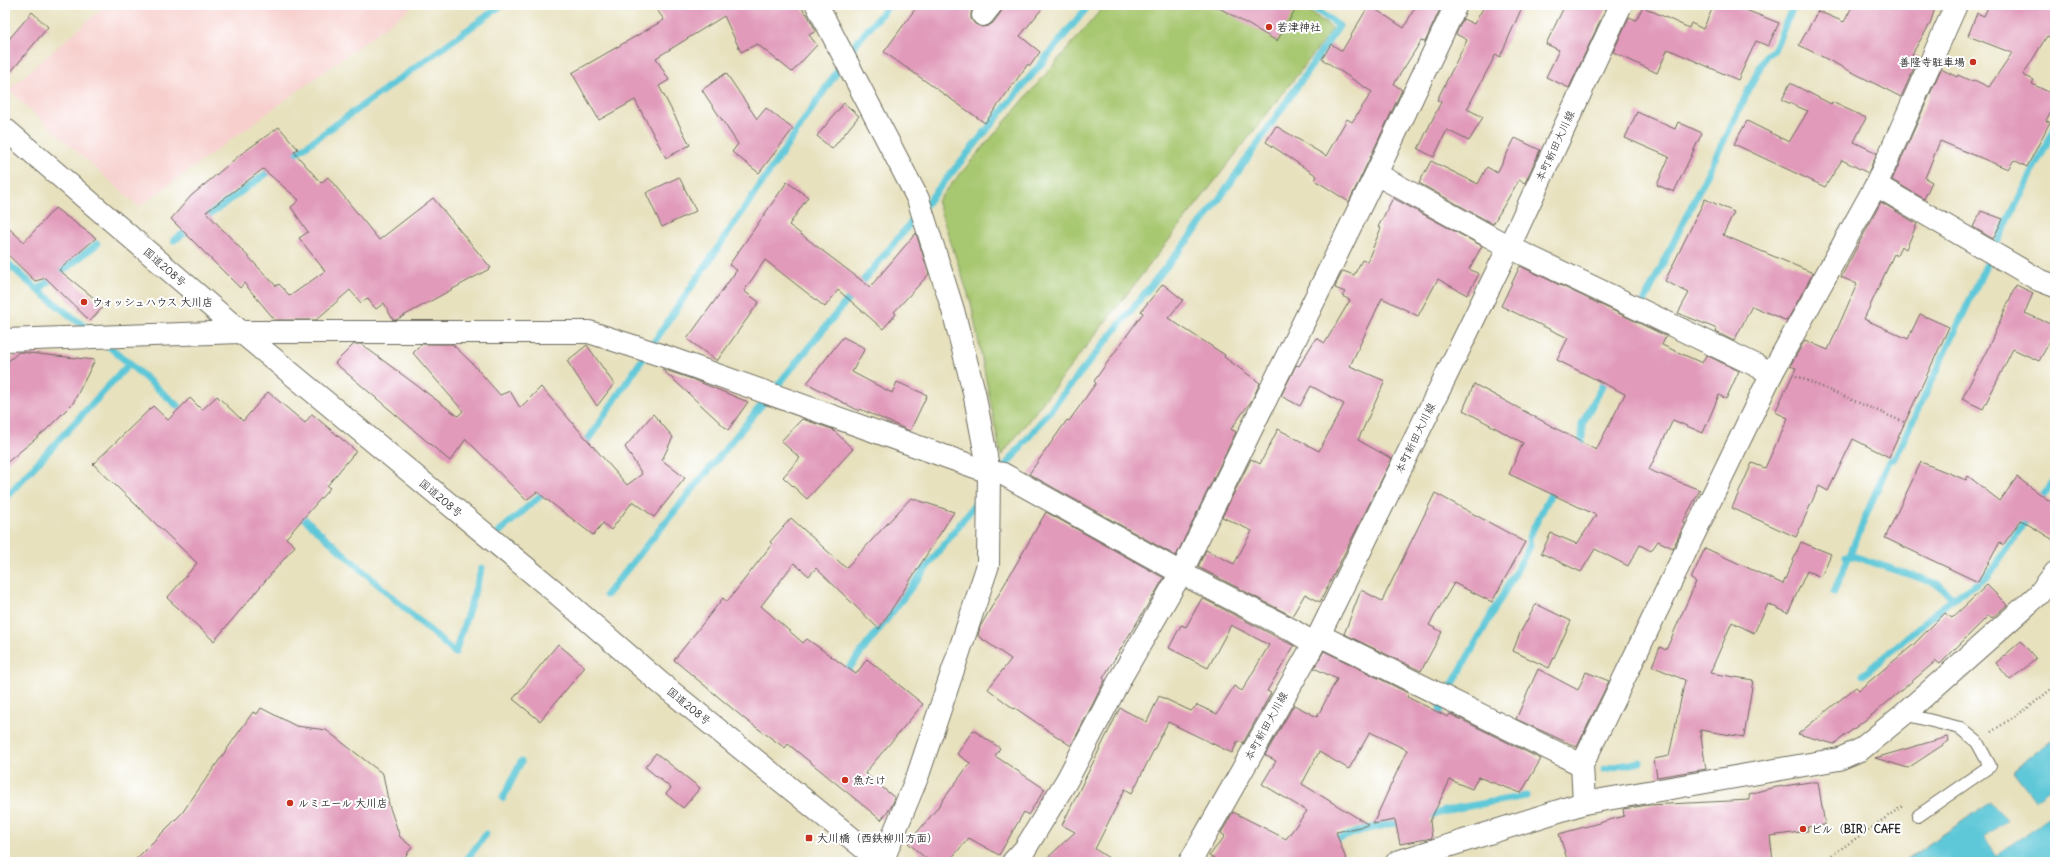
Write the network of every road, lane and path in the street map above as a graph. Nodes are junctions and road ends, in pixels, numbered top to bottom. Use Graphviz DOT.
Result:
graph roads {
  1 [pos="817,5"];
  2 [pos="1456,5"];
  3 [pos="1621,5"];
  4 [pos="1956,5"];
  5 [pos="5,129"];
  6 [pos="1376,174"];
  7 [pos="1876,186"];
  8 [pos="1509,247"];
  9 [pos="2055,286"];
  10 [pos="241,332"];
  11 [pos="5,340"];
  12 [pos="1773,370"];
  13 [pos="1906,423"];
  14 [pos="989,472"];
  15 [pos="1181,573"];
  16 [pos="2055,573"];
  17 [pos="1316,639"];
  18 [pos="2055,686"];
  19 [pos="1904,714"];
  20 [pos="1977,742"];
  21 [pos="1582,765"];
  22 [pos="1584,803"];
  23 [pos="1906,804"];
  24 [pos="1918,816"];
  25 [pos="881,862"];
  26 [pos="1013,862"];
  27 [pos="1190,862"];
  28 [pos="1397,862"];
  29 [pos="1822,862"];
  1 -- 14 [label="main road"];
  2 -- 6 [label="main road"];
  3 -- 8 [label="main road, 本町新田大川線"];
  4 -- 7 [label="main road"];
  5 -- 10 [label="main road, 国道208号"];
  6 -- 8 [label="main road"];
  6 -- 15 [label="main road"];
  7 -- 9 [label="main road"];
  7 -- 12 [label="main road"];
  8 -- 12 [label="main road"];
  8 -- 17 [label="main road, 本町新田大川線"];
  10 -- 11 [label="main road"];
  10 -- 14 [label="main road"];
  10 -- 25 [label="main road, 国道208号"];
  12 -- 13 [label="path"];
  12 -- 21 [label="main road"];
  14 -- 15 [label="main road"];
  14 -- 25 [label="main road"];
  15 -- 17 [label="main road"];
  15 -- 26 [label="main road"];
  16 -- 19 [label="main road"];
  17 -- 21 [label="main road"];
  17 -- 27 [label="main road, 本町新田大川線"];
  18 -- 20 [label="path"];
  19 -- 20 [label="lane"];
  19 -- 22 [label="main road"];
  20 -- 24 [label="lane"];
  21 -- 22 [label="main road"];
  22 -- 28 [label="main road"];
  23 -- 29 [label="path"];
}
